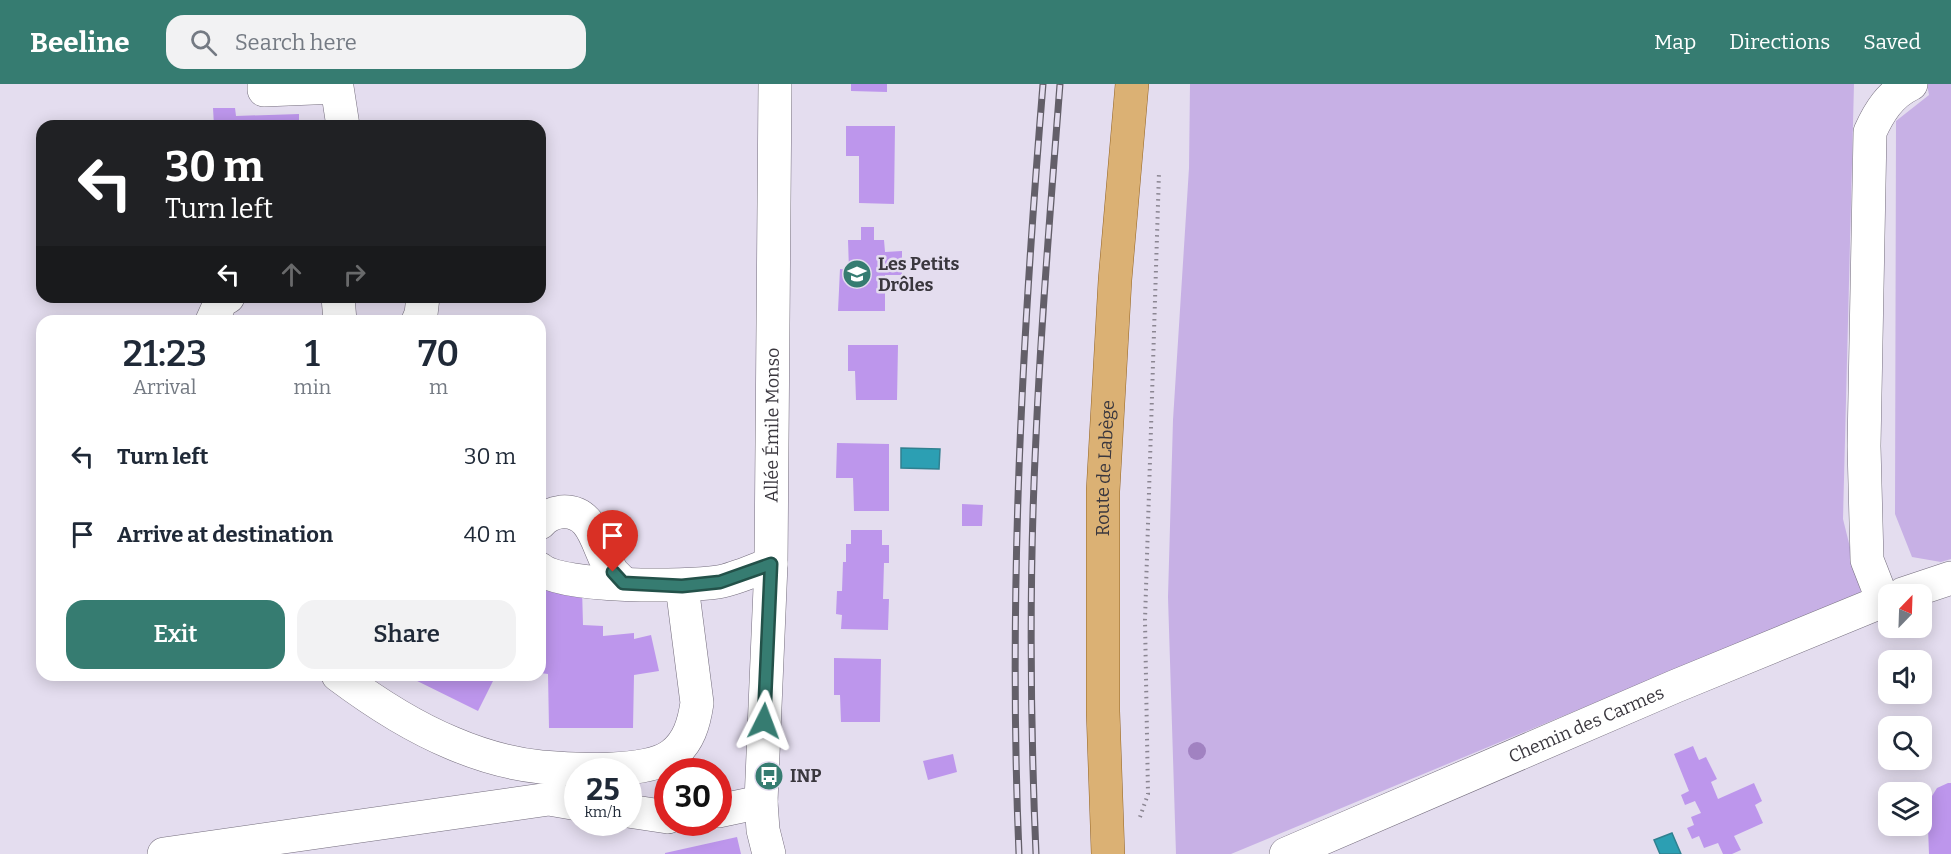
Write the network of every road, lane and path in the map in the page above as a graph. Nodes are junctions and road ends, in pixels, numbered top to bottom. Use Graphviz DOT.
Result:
graph roads {
  1 [pos="264,84"];
  2 [pos="775,84"];
  3 [pos="1131,84"];
  4 [pos="1911,84"];
  5 [pos="342,120"];
  6 [pos="1159,167"];
  7 [pos="546,518"];
  8 [pos="771,564"];
  9 [pos="546,572"];
  10 [pos="1951,578"];
  11 [pos="623,583"];
  12 [pos="1883,584"];
  13 [pos="1932,584"];
  14 [pos="682,586"];
  15 [pos="1878,604"];
  16 [pos="346,681"];
  17 [pos="564,802"];
  18 [pos="761,802"];
  19 [pos="732,808"];
  20 [pos="1136,827"];
  21 [pos="164,854"];
  22 [pos="770,854"];
  23 [pos="1108,854"];
  24 [pos="1286,854"];
  1 -- 5 [label="street"];
  2 -- 8 [label="street, Allée Émile Monso"];
  3 -- 23 [label="main road, Route de Labège"];
  4 -- 12 [label="street"];
  6 -- 20 [label="path"];
  7 -- 11 [label="street"];
  8 -- 14 [label="street"];
  8 -- 18 [label="street, Allée Émile Monso"];
  9 -- 11 [label="street"];
  10 -- 13 [label="street, Chemin des Carmes"];
  11 -- 14 [label="street"];
  14 -- 16 [label="street"];
  15 -- 24 [label="street, Chemin des Carmes"];
  17 -- 21 [label="street"];
  18 -- 19 [label="street"];
  18 -- 22 [label="street, Allée Émile Monso"];
}
